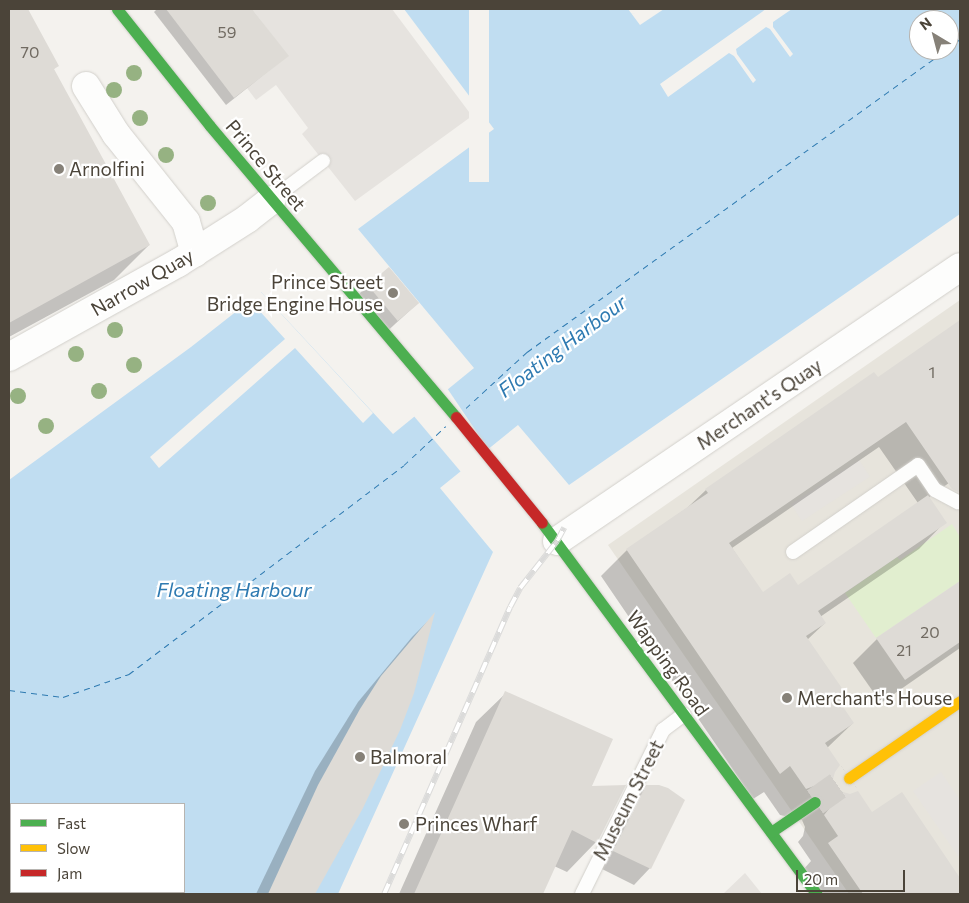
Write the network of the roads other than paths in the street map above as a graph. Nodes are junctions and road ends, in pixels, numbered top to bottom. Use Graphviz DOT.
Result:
graph roads {
  1 [pos="117,9"];
  2 [pos="86,86"];
  3 [pos="323,161"];
  4 [pos="271,200"];
  5 [pos="195,253"];
  6 [pos="960,267"];
  7 [pos="9,357"];
  8 [pos="487,455"];
  9 [pos="960,503"];
  10 [pos="557,541"];
  11 [pos="793,552"];
  12 [pos="960,701"];
  13 [pos="684,714"];
  14 [pos="849,778"];
  15 [pos="815,802"];
  16 [pos="771,832"];
  17 [pos="582,894"];
  18 [pos="817,894"];
  1 -- 4 [label="street, Prince Street"];
  2 -- 5 [label="street"];
  3 -- 4 [label="lane"];
  4 -- 5 [label="street, Narrow Quay"];
  4 -- 8 [label="street, Prince Street"];
  5 -- 7 [label="street, Narrow Quay"];
  6 -- 10 [label="street, Merchant's Quay"];
  8 -- 10 [label="street, Wapping Road"];
  9 -- 11 [label="lane"];
  10 -- 13 [label="street, Wapping Road"];
  12 -- 14 [label="street"];
  13 -- 16 [label="street, Wapping Road"];
  13 -- 17 [label="lane, Museum Street"];
  15 -- 16 [label="street"];
  16 -- 18 [label="street, Wapping Road"];
}
